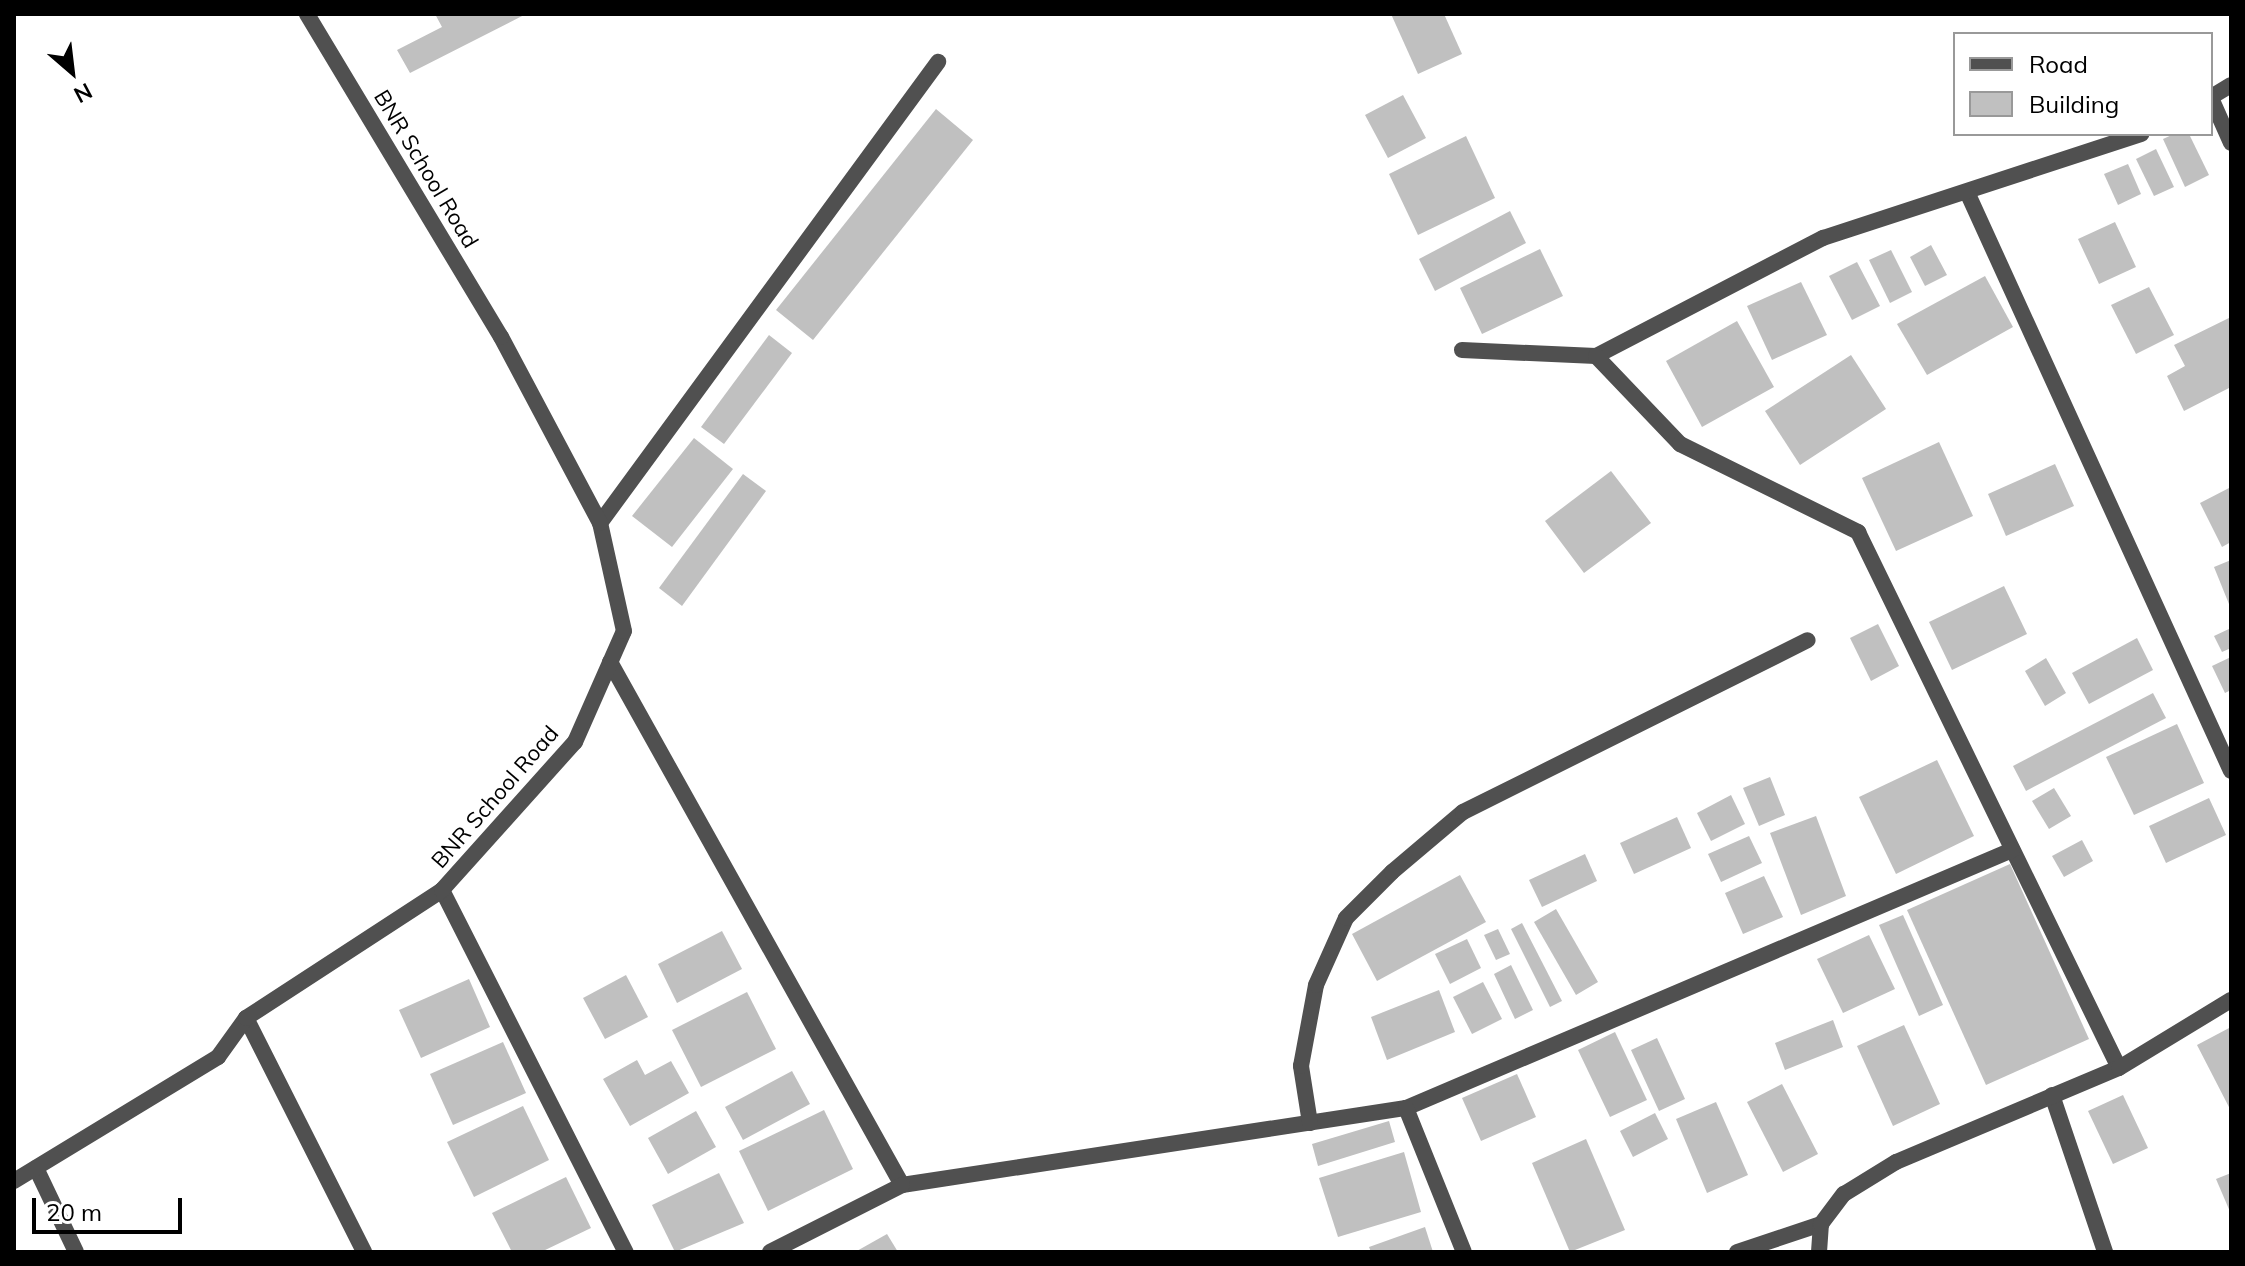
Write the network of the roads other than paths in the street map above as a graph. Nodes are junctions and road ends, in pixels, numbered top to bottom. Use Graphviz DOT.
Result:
graph roads {
  1 [pos="307,14"];
  2 [pos="938,62"];
  3 [pos="2231,85"];
  4 [pos="2213,96"];
  5 [pos="2213,102"];
  6 [pos="2135,136"];
  7 [pos="2231,143"];
  8 [pos="1967,192"];
  9 [pos="1462,350"];
  10 [pos="1596,356"];
  11 [pos="600,523"];
  12 [pos="1808,640"];
  13 [pos="610,662"];
  14 [pos="2231,771"];
  15 [pos="2012,850"];
  16 [pos="442,890"];
  17 [pos="2231,1000"];
  18 [pos="246,1018"];
  19 [pos="2119,1068"];
  20 [pos="2052,1095"];
  21 [pos="1406,1108"];
  22 [pos="1310,1123"];
  23 [pos="36,1168"];
  24 [pos="14,1181"];
  25 [pos="902,1185"];
  26 [pos="1821,1224"];
  27 [pos="794,1246"];
  28 [pos="76,1252"];
  29 [pos="364,1252"];
  30 [pos="626,1252"];
  31 [pos="770,1252"];
  32 [pos="1464,1252"];
  33 [pos="1737,1252"];
  34 [pos="1819,1252"];
  35 [pos="2105,1252"];
  1 -- 11 [label="street, BNR School Road"];
  2 -- 11 [label="street"];
  3 -- 4 [label="street"];
  5 -- 7 [label="street"];
  6 -- 8 [label="street"];
  8 -- 10 [label="street"];
  8 -- 14 [label="street"];
  9 -- 10 [label="street"];
  10 -- 15 [label="street"];
  11 -- 13 [label="street, BNR School Road"];
  12 -- 22 [label="street"];
  13 -- 16 [label="street, BNR School Road"];
  13 -- 25 [label="street"];
  15 -- 19 [label="street"];
  15 -- 21 [label="street"];
  16 -- 18 [label="street, BNR School Road"];
  16 -- 30 [label="street"];
  17 -- 19 [label="street"];
  18 -- 23 [label="street, BNR School Road"];
  18 -- 29 [label="street"];
  19 -- 20 [label="street"];
  20 -- 26 [label="street"];
  20 -- 35 [label="street"];
  21 -- 22 [label="street"];
  21 -- 32 [label="street"];
  22 -- 25 [label="street"];
  23 -- 24 [label="street, BNR School Road"];
  23 -- 28 [label="street"];
  25 -- 27 [label="street"];
  26 -- 33 [label="street"];
  26 -- 34 [label="street"];
  27 -- 31 [label="street"];
}
